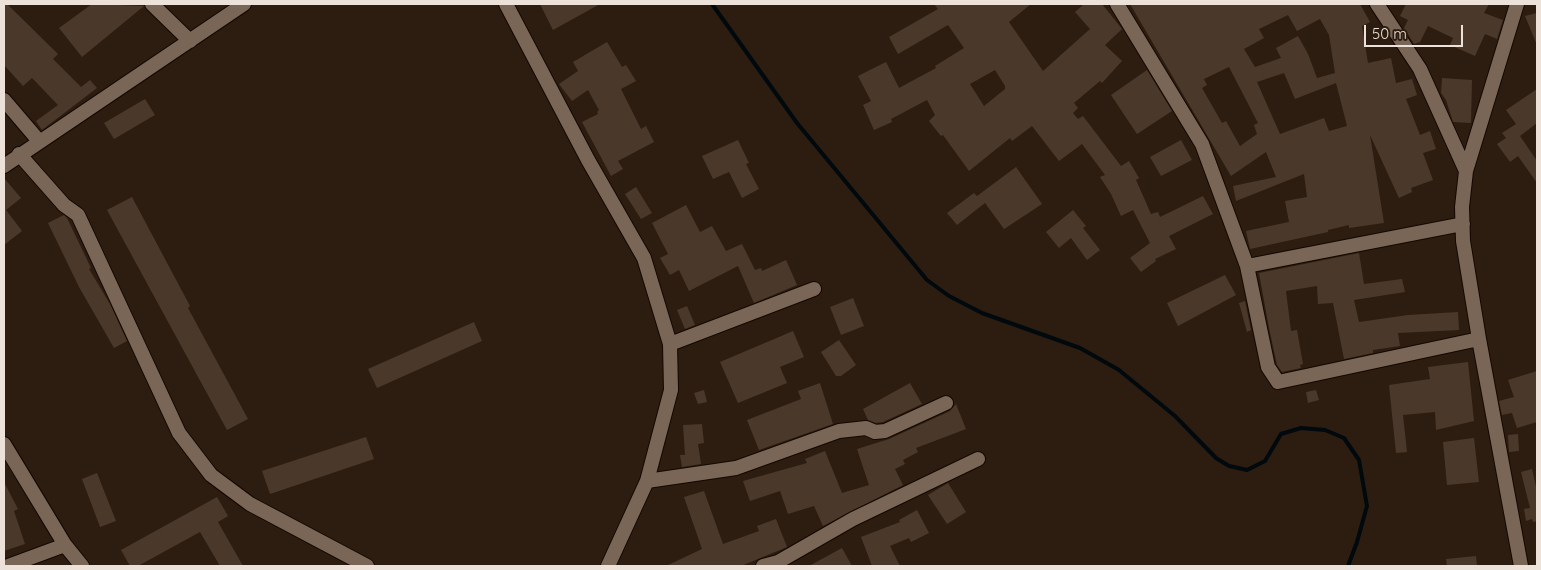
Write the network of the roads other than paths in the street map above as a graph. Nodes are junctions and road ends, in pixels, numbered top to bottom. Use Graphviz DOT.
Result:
graph roads {
  1 [pos="152,4"];
  2 [pos="244,4"];
  3 [pos="506,4"];
  4 [pos="1117,4"];
  5 [pos="1377,4"];
  6 [pos="1518,4"];
  7 [pos="190,41"];
  8 [pos="4,100"];
  9 [pos="40,141"];
  10 [pos="19,154"];
  11 [pos="4,166"];
  12 [pos="1466,171"];
  13 [pos="1463,224"];
  14 [pos="1247,266"];
  15 [pos="814,290"];
  16 [pos="1479,340"];
  17 [pos="670,344"];
  18 [pos="946,403"];
  19 [pos="4,444"];
  20 [pos="978,459"];
  21 [pos="647,480"];
  22 [pos="65,545"];
  23 [pos="779,564"];
  24 [pos="8,566"];
  25 [pos="82,566"];
  26 [pos="367,566"];
  27 [pos="608,566"];
  28 [pos="763,566"];
  29 [pos="1520,566"];
  1 -- 7 [label="street"];
  2 -- 7 [label="street"];
  3 -- 17 [label="street"];
  4 -- 14 [label="street"];
  5 -- 12 [label="street"];
  6 -- 12 [label="street"];
  7 -- 9 [label="street"];
  8 -- 9 [label="street"];
  9 -- 10 [label="street"];
  10 -- 11 [label="street"];
  10 -- 26 [label="street"];
  12 -- 13 [label="street"];
  13 -- 14 [label="street"];
  13 -- 16 [label="street"];
  14 -- 16 [label="street"];
  15 -- 17 [label="street"];
  16 -- 29 [label="street"];
  17 -- 21 [label="street"];
  18 -- 21 [label="street"];
  19 -- 22 [label="street"];
  20 -- 23 [label="street"];
  21 -- 27 [label="street"];
  22 -- 24 [label="street"];
  22 -- 25 [label="street"];
  23 -- 28 [label="street"];
}
